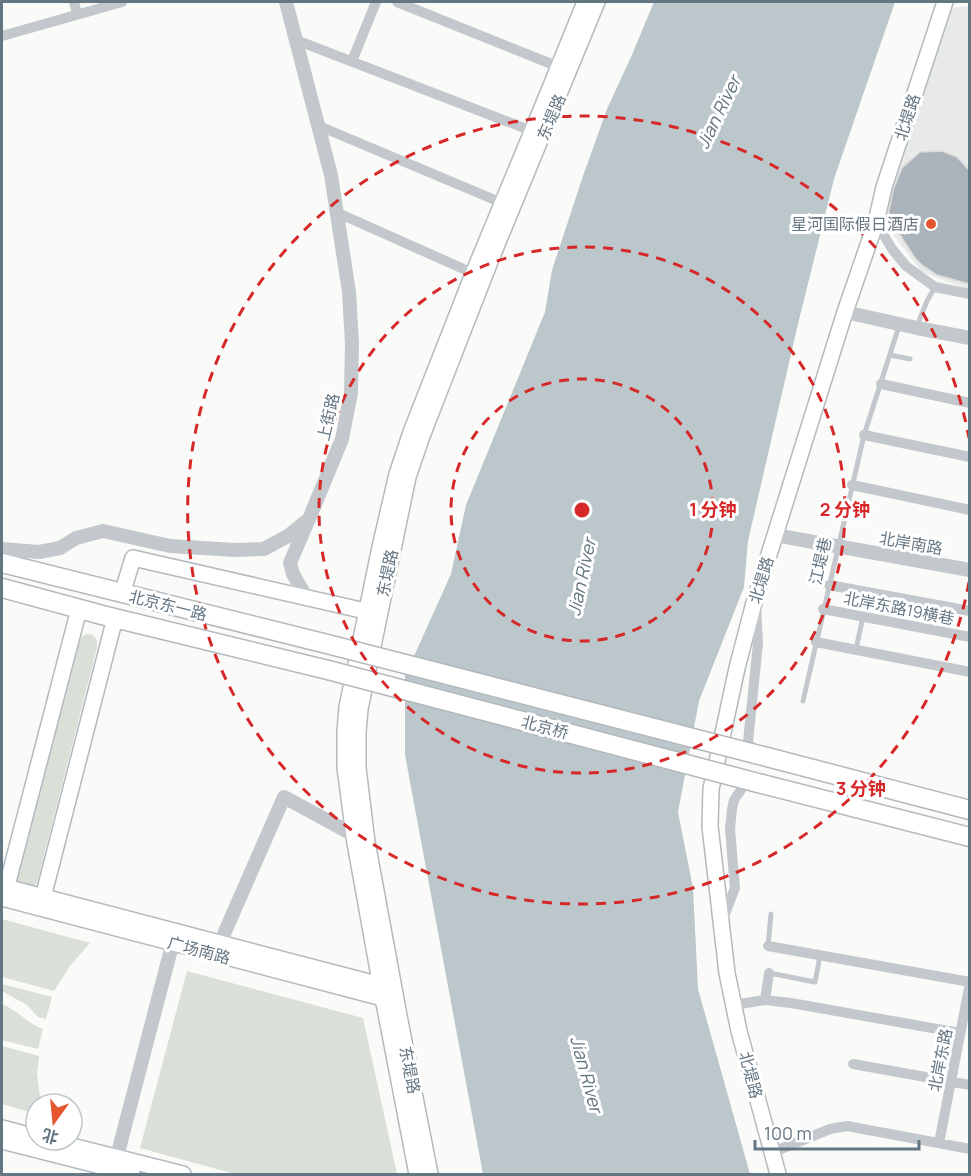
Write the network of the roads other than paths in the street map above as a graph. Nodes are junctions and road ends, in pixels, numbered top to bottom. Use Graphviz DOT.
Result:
graph roads {
  1 [pos="74,2"];
  2 [pos="122,2"];
  3 [pos="286,2"];
  4 [pos="376,2"];
  5 [pos="397,2"];
  6 [pos="585,2"];
  7 [pos="597,2"];
  8 [pos="945,2"];
  9 [pos="77,14"];
  10 [pos="2,36"];
  11 [pos="296,40"];
  12 [pos="352,61"];
  13 [pos="559,67"];
  14 [pos="319,126"];
  15 [pos="532,131"];
  16 [pos="507,205"];
  17 [pos="338,213"];
  18 [pos="876,222"];
  19 [pos="478,276"];
  20 [pos="935,287"];
  21 [pos="969,294"];
  22 [pos="844,312"];
  23 [pos="900,324"];
  24 [pos="916,328"];
  25 [pos="969,338"];
  26 [pos="890,355"];
  27 [pos="910,359"];
  28 [pos="881,384"];
  29 [pos="969,402"];
  30 [pos="864,435"];
  31 [pos="969,457"];
  32 [pos="852,486"];
  33 [pos="969,510"];
  34 [pos="309,519"];
  35 [pos="775,535"];
  36 [pos="837,546"];
  37 [pos="2,549"];
  38 [pos="2,563"];
  39 [pos="969,570"];
  40 [pos="829,585"];
  41 [pos="2,588"];
  42 [pos="122,594"];
  43 [pos="306,597"];
  44 [pos="755,599"];
  45 [pos="79,609"];
  46 [pos="824,609"];
  47 [pos="969,611"];
  48 [pos="373,612"];
  49 [pos="864,616"];
  50 [pos="115,618"];
  51 [pos="969,637"];
  52 [pos="816,642"];
  53 [pos="335,646"];
  54 [pos="856,649"];
  55 [pos="328,670"];
  56 [pos="969,672"];
  57 [pos="803,701"];
  58 [pos="761,756"];
  59 [pos="755,782"];
  60 [pos="969,810"];
  61 [pos="354,835"];
  62 [pos="969,837"];
  63 [pos="3,893"];
  64 [pos="41,902"];
  65 [pos="771,914"];
  66 [pos="722,923"];
  67 [pos="174,937"];
  68 [pos="220,943"];
  69 [pos="768,946"];
  70 [pos="820,956"];
  71 [pos="769,973"];
  72 [pos="969,983"];
  73 [pos="389,993"];
  74 [pos="765,1000"];
  75 [pos="733,1005"];
  76 [pos="960,1033"];
  77 [pos="854,1064"];
  78 [pos="951,1082"];
  79 [pos="969,1085"];
  80 [pos="2,1128"];
  81 [pos="24,1134"];
  82 [pos="2,1141"];
  83 [pos="939,1143"];
  84 [pos="969,1149"];
  85 [pos="82,1152"];
  86 [pos="771,1153"];
  87 [pos="115,1164"];
  88 [pos="132,1174"];
  89 [pos="183,1174"];
  90 [pos="417,1174"];
  91 [pos="430,1174"];
  92 [pos="778,1174"];
  1 -- 9 [label="street"];
  2 -- 9 [label="street"];
  3 -- 11 [label="street, 上街路"];
  4 -- 12 [label="street"];
  5 -- 13 [label="street"];
  6 -- 13 [label="main road, 东堤路"];
  7 -- 16 [label="main road, 东堤路"];
  8 -- 18 [label="main road, 北堤路"];
  9 -- 10 [label="street"];
  11 -- 12 [label="street"];
  11 -- 14 [label="street, 上街路"];
  12 -- 15 [label="street"];
  13 -- 15 [label="main road, 东堤路"];
  14 -- 16 [label="street"];
  14 -- 17 [label="street, 上街路"];
  15 -- 16 [label="main road, 东堤路"];
  16 -- 19 [label="main road, 东堤路"];
  17 -- 19 [label="street"];
  17 -- 34 [label="street, 上街路"];
  18 -- 20 [label="street"];
  18 -- 22 [label="main road, 北堤路"];
  19 -- 48 [label="main road, 东堤路"];
  20 -- 21 [label="street"];
  20 -- 24 [label="lane"];
  22 -- 23 [label="street"];
  22 -- 35 [label="main road, 北堤路"];
  23 -- 24 [label="street"];
  23 -- 26 [label="lane, 江堤巷"];
  24 -- 25 [label="street"];
  26 -- 27 [label="lane"];
  26 -- 28 [label="lane, 江堤巷"];
  28 -- 29 [label="street"];
  28 -- 30 [label="lane, 江堤巷"];
  30 -- 31 [label="street"];
  30 -- 32 [label="lane, 江堤巷"];
  32 -- 33 [label="street"];
  32 -- 36 [label="lane, 江堤巷"];
  34 -- 37 [label="street, 上街路"];
  34 -- 43 [label="street"];
  35 -- 36 [label="street, 北岸南路"];
  35 -- 44 [label="main road, 北堤路"];
  36 -- 39 [label="street, 北岸南路"];
  36 -- 40 [label="lane, 江堤巷"];
  38 -- 42 [label="highway, 北京东一路"];
  40 -- 46 [label="lane, 江堤巷"];
  40 -- 47 [label="street"];
  41 -- 45 [label="highway, 北京东一路"];
  42 -- 43 [label="main road"];
  42 -- 53 [label="highway, 北京东一路"];
  43 -- 48 [label="main road"];
  44 -- 58 [label="street"];
  44 -- 66 [label="main road, 北堤路"];
  45 -- 50 [label="highway, 北京东一路"];
  45 -- 63 [label="main road"];
  46 -- 49 [label="street, 北岸东路19横巷"];
  46 -- 52 [label="lane, 江堤巷"];
  48 -- 61 [label="main road, 东堤路"];
  48 -- 73 [label="main road, 东堤路"];
  49 -- 51 [label="street, 北岸东路19横巷"];
  49 -- 54 [label="lane"];
  50 -- 55 [label="highway, 北京东一路"];
  50 -- 64 [label="main road"];
  52 -- 54 [label="street"];
  52 -- 57 [label="lane, 江堤巷"];
  53 -- 58 [label="highway, 北京桥, bridge"];
  54 -- 56 [label="street"];
  55 -- 59 [label="highway, 北京桥, bridge"];
  58 -- 60 [label="highway, 北京桥"];
  59 -- 62 [label="highway, 北京桥"];
  59 -- 66 [label="street"];
  61 -- 68 [label="street"];
  61 -- 73 [label="main road, 东堤路"];
  63 -- 64 [label="main road, 广场南路"];
  64 -- 67 [label="main road, 广场南路"];
  65 -- 69 [label="lane"];
  66 -- 75 [label="main road, 北堤路"];
  67 -- 68 [label="main road, 广场南路"];
  67 -- 73 [label="main road, 广场南路"];
  67 -- 87 [label="street"];
  68 -- 73 [label="main road, 广场南路"];
  69 -- 70 [label="street"];
  70 -- 71 [label="lane"];
  70 -- 72 [label="street"];
  71 -- 74 [label="street"];
  72 -- 76 [label="street, 北岸东路"];
  73 -- 90 [label="main road, 东堤路"];
  73 -- 91 [label="main road, 东堤路"];
  74 -- 75 [label="street"];
  74 -- 76 [label="street"];
  75 -- 86 [label="main road, 北堤路"];
  76 -- 78 [label="street, 北岸东路"];
  77 -- 78 [label="street"];
  78 -- 79 [label="street"];
  78 -- 83 [label="street, 北岸东路"];
  80 -- 81 [label="main road"];
  82 -- 87 [label="main road"];
  83 -- 84 [label="street"];
  83 -- 86 [label="street"];
  85 -- 87 [label="main road"];
  86 -- 92 [label="main road, 北堤路"];
  87 -- 88 [label="main road"];
  87 -- 89 [label="main road"];
}
